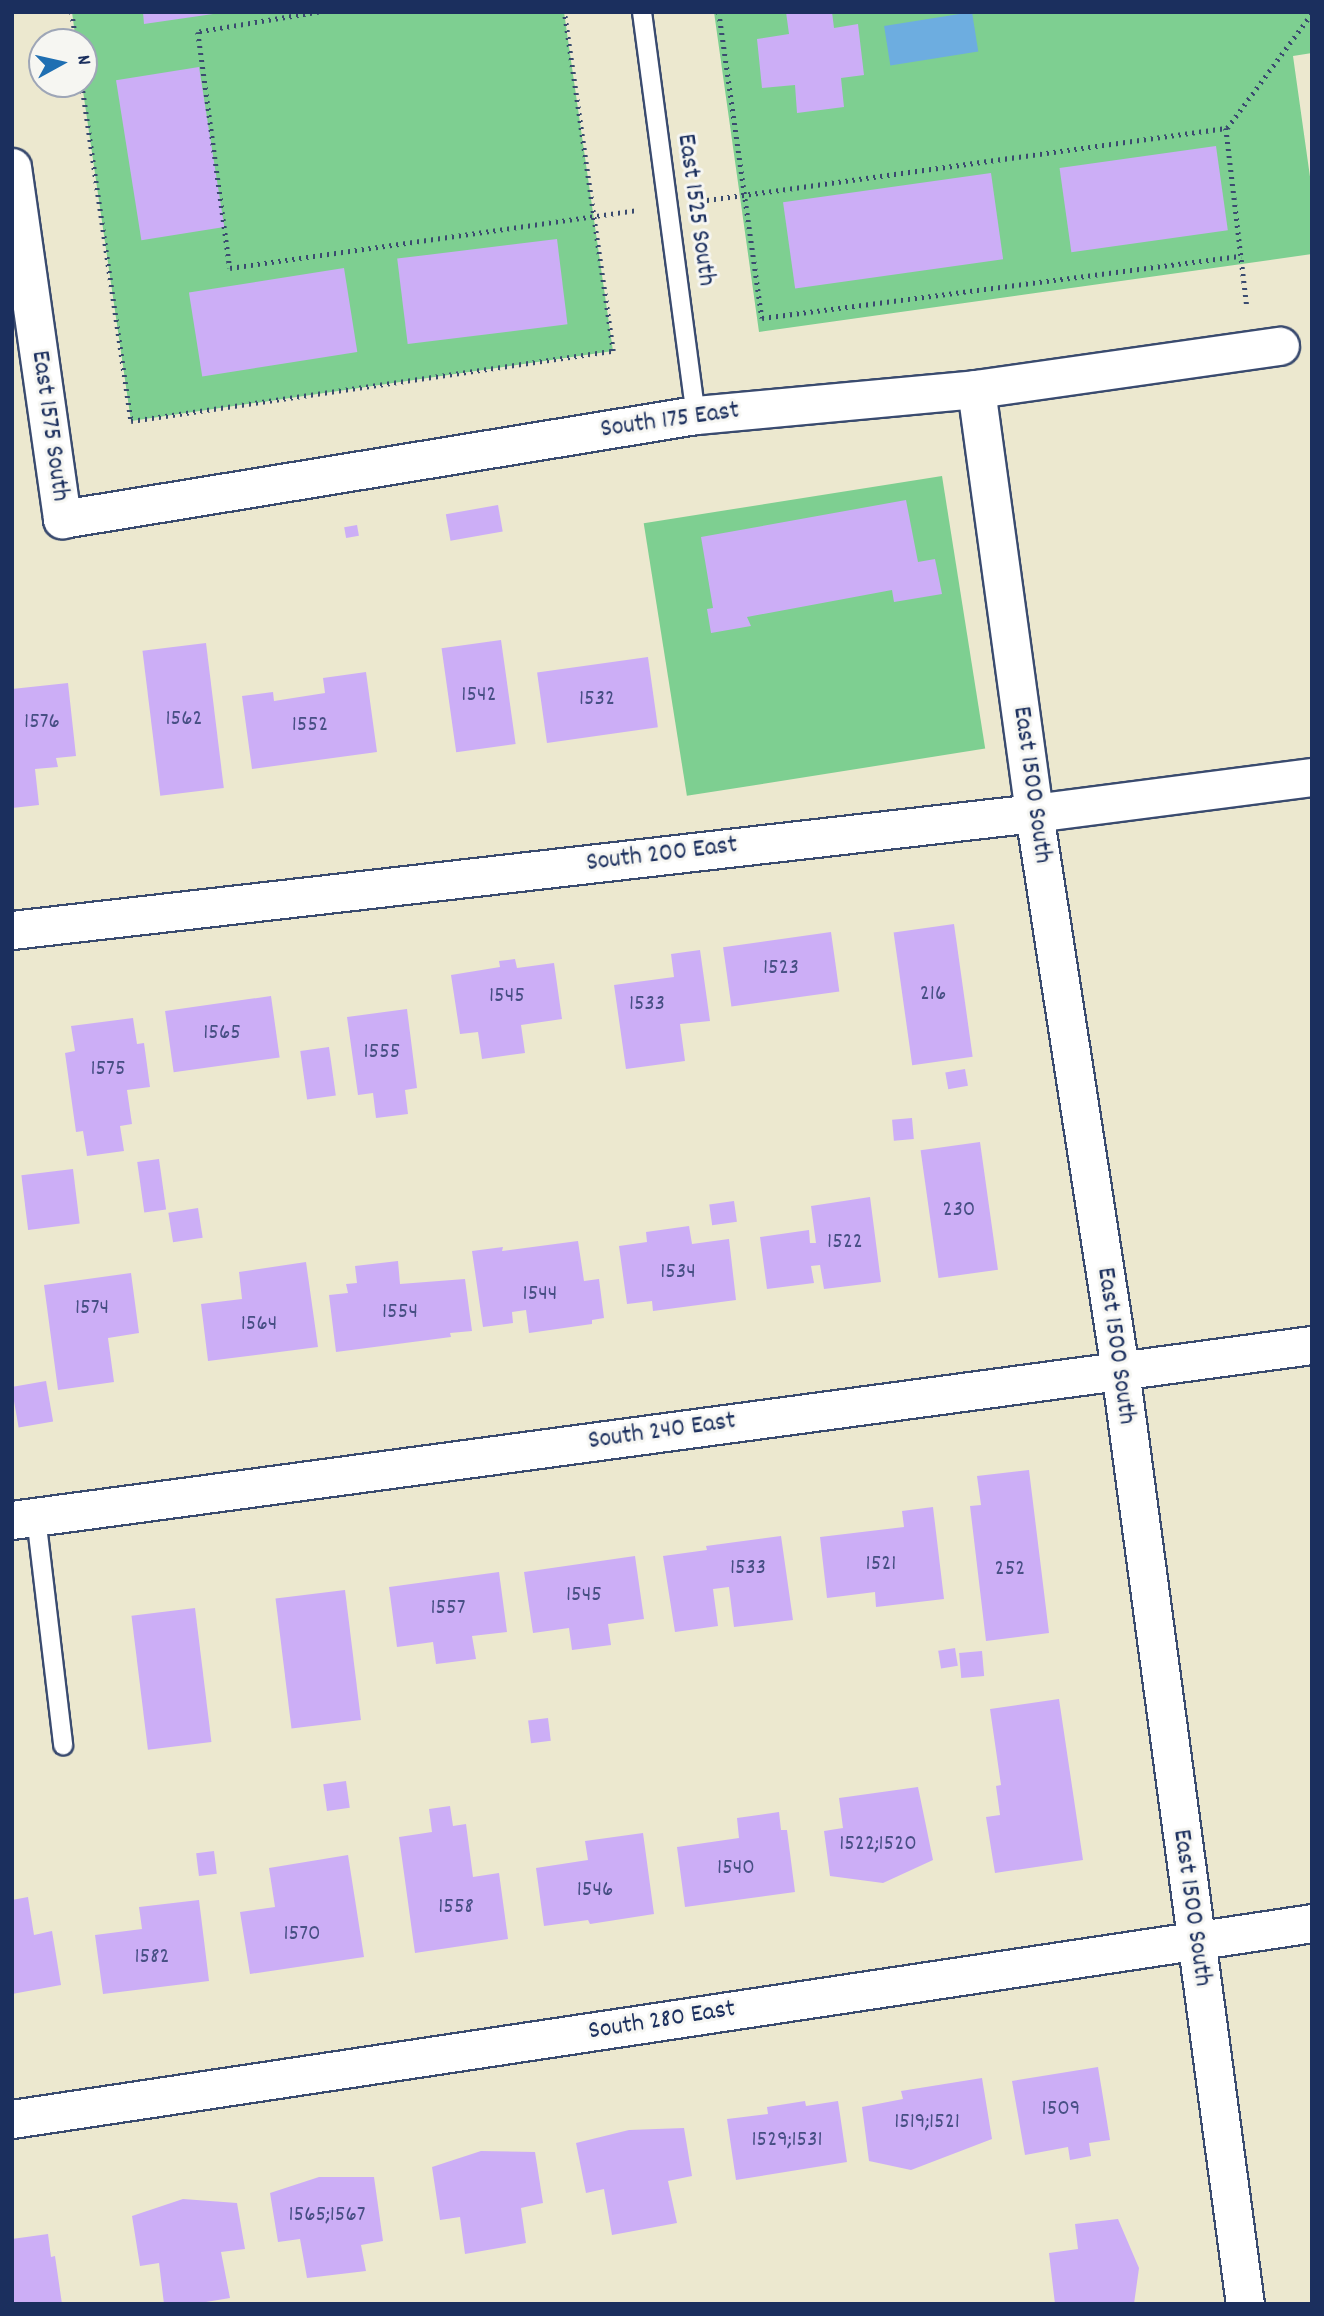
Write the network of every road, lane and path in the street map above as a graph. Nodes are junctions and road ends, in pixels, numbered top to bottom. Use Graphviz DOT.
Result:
graph roads {
  1 [pos="319,12"];
  2 [pos="564,12"];
  3 [pos="642,12"];
  4 [pos="719,12"];
  5 [pos="1312,13"];
  6 [pos="84,98"];
  7 [pos="1226,128"];
  8 [pos="12,167"];
  9 [pos="745,194"];
  10 [pos="668,205"];
  11 [pos="593,216"];
  12 [pos="1241,256"];
  13 [pos="1266,348"];
  14 [pos="976,389"];
  15 [pos="696,415"];
  16 [pos="62,519"];
  17 [pos="1312,777"];
  18 [pos="1034,813"];
  19 [pos="12,930"];
  20 [pos="1312,1345"];
  21 [pos="1120,1370"];
  22 [pos="24,1518"];
  23 [pos="63,1745"];
  24 [pos="1312,1923"];
  25 [pos="1196,1941"];
  26 [pos="12,2119"];
  27 [pos="1245,2304"];
  1 -- 11 [label="path"];
  2 -- 11 [label="path"];
  3 -- 10 [label="lane, East 1525 South"];
  4 -- 9 [label="path"];
  5 -- 7 [label="path"];
  6 -- 11 [label="path"];
  7 -- 9 [label="path"];
  7 -- 12 [label="path"];
  8 -- 16 [label="street, East 1575 South"];
  9 -- 10 [label="path"];
  9 -- 12 [label="path"];
  10 -- 11 [label="path"];
  10 -- 15 [label="lane, East 1525 South"];
  12 -- 13 [label="path"];
  13 -- 14 [label="street, South 175 East"];
  14 -- 15 [label="street, South 175 East"];
  14 -- 18 [label="street, East 1500 South"];
  15 -- 16 [label="street, South 175 East"];
  17 -- 18 [label="street, South 200 East"];
  18 -- 19 [label="street, South 200 East"];
  18 -- 21 [label="street, East 1500 South"];
  20 -- 21 [label="street, South 240 East"];
  21 -- 22 [label="street, South 240 East"];
  21 -- 25 [label="street, East 1500 South"];
  22 -- 23 [label="lane"];
  24 -- 25 [label="street, South 280 East"];
  25 -- 26 [label="street, South 280 East"];
  25 -- 27 [label="street, East 1500 South"];
}
